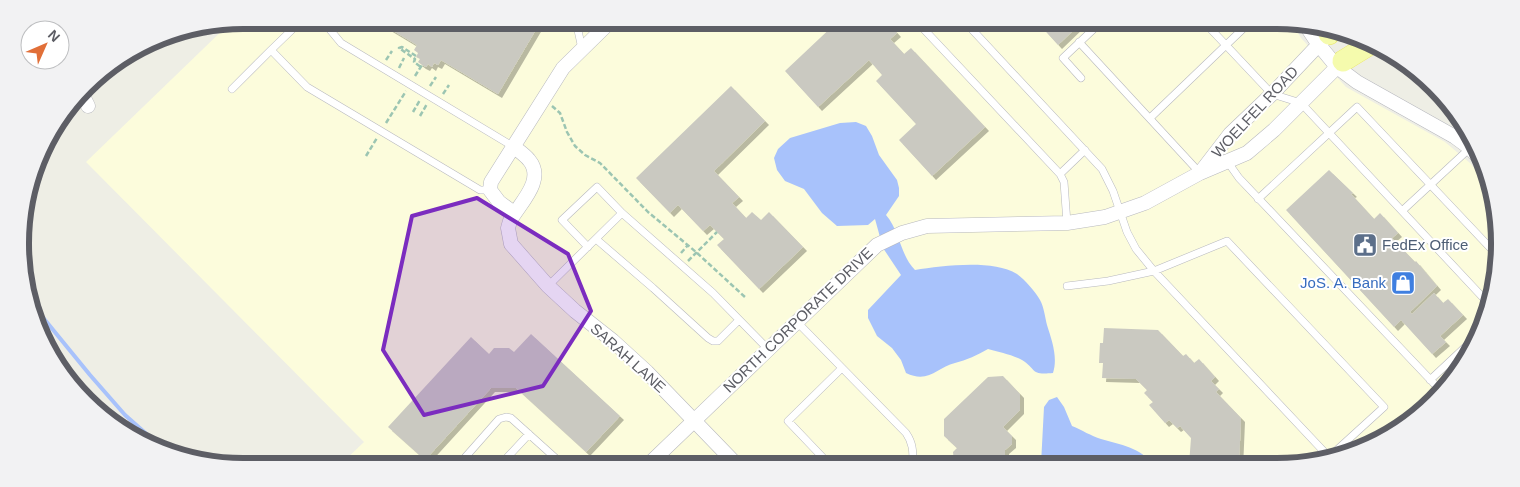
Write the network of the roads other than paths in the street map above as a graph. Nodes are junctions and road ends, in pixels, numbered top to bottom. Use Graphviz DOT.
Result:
graph roads {
  1 [pos="293,29"];
  2 [pos="329,29"];
  3 [pos="578,29"];
  4 [pos="603,29"];
  5 [pos="924,29"];
  6 [pos="972,29"];
  7 [pos="1094,29"];
  8 [pos="1211,29"];
  9 [pos="1243,29"];
  10 [pos="1328,35"];
  11 [pos="1079,42"];
  12 [pos="1226,45"];
  13 [pos="1359,45"];
  14 [pos="1364,47"];
  15 [pos="582,49"];
  16 [pos="271,50"];
  17 [pos="1340,64"];
  18 [pos="1081,78"];
  19 [pos="232,89"];
  20 [pos="1272,94"];
  21 [pos="1301,103"];
  22 [pos="1150,118"];
  23 [pos="1329,133"];
  24 [pos="514,147"];
  25 [pos="1218,148"];
  26 [pos="1469,149"];
  27 [pos="1085,150"];
  28 [pos="1472,155"];
  29 [pos="1228,162"];
  30 [pos="1200,173"];
  31 [pos="1060,174"];
  32 [pos="1431,184"];
  33 [pos="490,190"];
  34 [pos="1258,199"];
  35 [pos="1402,211"];
  36 [pos="514,213"];
  37 [pos="622,213"];
  38 [pos="1119,213"];
  39 [pos="1067,223"];
  40 [pos="596,239"];
  41 [pos="588,246"];
  42 [pos="1491,249"];
  43 [pos="1154,271"];
  44 [pos="548,286"];
  45 [pos="1067,286"];
  46 [pos="1484,299"];
  47 [pos="739,320"];
  48 [pos="797,322"];
  49 [pos="768,349"];
  50 [pos="1463,349"];
  51 [pos="842,368"];
  52 [pos="1430,380"];
  53 [pos="1436,386"];
  54 [pos="694,421"];
  55 [pos="529,434"];
  56 [pos="1339,449"];
  57 [pos="1324,453"];
  58 [pos="465,458"];
  59 [pos="507,458"];
  60 [pos="555,458"];
  61 [pos="655,458"];
  62 [pos="730,458"];
  63 [pos="823,458"];
  64 [pos="913,458"];
  1 -- 16 [label="lane"];
  2 -- 24 [label="lane"];
  3 -- 15 [label="lane"];
  4 -- 15 [label="street"];
  5 -- 31 [label="lane"];
  6 -- 27 [label="lane"];
  7 -- 11 [label="lane"];
  8 -- 12 [label="lane"];
  9 -- 12 [label="lane"];
  10 -- 17 [label="street"];
  10 -- 20 [label="street, WOELFEL ROAD"];
  11 -- 18 [label="lane"];
  11 -- 22 [label="lane"];
  12 -- 20 [label="lane"];
  12 -- 22 [label="lane"];
  13 -- 17 [label="street, WOELFEL ROAD"];
  14 -- 17 [label="main road"];
  15 -- 24 [label="street"];
  16 -- 19 [label="lane"];
  16 -- 33 [label="lane"];
  17 -- 21 [label="street, WOELFEL ROAD"];
  17 -- 26 [label="street"];
  20 -- 21 [label="lane"];
  20 -- 25 [label="street, WOELFEL ROAD"];
  21 -- 23 [label="lane"];
  21 -- 29 [label="street, WOELFEL ROAD"];
  22 -- 30 [label="lane"];
  23 -- 32 [label="lane"];
  23 -- 34 [label="lane"];
  23 -- 35 [label="lane"];
  24 -- 33 [label="street"];
  24 -- 36 [label="street, SARAH LANE"];
  25 -- 29 [label="lane"];
  25 -- 30 [label="street, WOELFEL ROAD"];
  27 -- 31 [label="lane"];
  27 -- 38 [label="lane"];
  28 -- 32 [label="lane"];
  29 -- 30 [label="street, WOELFEL ROAD"];
  29 -- 34 [label="lane"];
  30 -- 38 [label="street, NORTH CORPORATE DRIVE"];
  31 -- 39 [label="lane"];
  32 -- 35 [label="lane"];
  32 -- 42 [label="lane"];
  33 -- 36 [label="street"];
  34 -- 52 [label="lane"];
  35 -- 46 [label="lane"];
  36 -- 44 [label="street, SARAH LANE"];
  37 -- 40 [label="lane"];
  37 -- 41 [label="lane"];
  37 -- 47 [label="lane"];
  38 -- 39 [label="street, NORTH CORPORATE DRIVE"];
  38 -- 43 [label="lane"];
  39 -- 48 [label="street, NORTH CORPORATE DRIVE"];
  40 -- 41 [label="lane"];
  40 -- 47 [label="lane"];
  41 -- 44 [label="lane"];
  43 -- 45 [label="lane"];
  43 -- 56 [label="lane"];
  43 -- 57 [label="lane"];
  44 -- 54 [label="street, SARAH LANE"];
  47 -- 49 [label="lane"];
  48 -- 49 [label="street, NORTH CORPORATE DRIVE"];
  48 -- 51 [label="lane"];
  49 -- 54 [label="street, NORTH CORPORATE DRIVE"];
  50 -- 52 [label="lane"];
  51 -- 63 [label="lane"];
  51 -- 64 [label="lane"];
  52 -- 53 [label="lane"];
  54 -- 61 [label="street, NORTH CORPORATE DRIVE"];
  54 -- 62 [label="street, SARAH LANE"];
  55 -- 58 [label="lane"];
  55 -- 59 [label="lane"];
  55 -- 60 [label="lane"];
}
